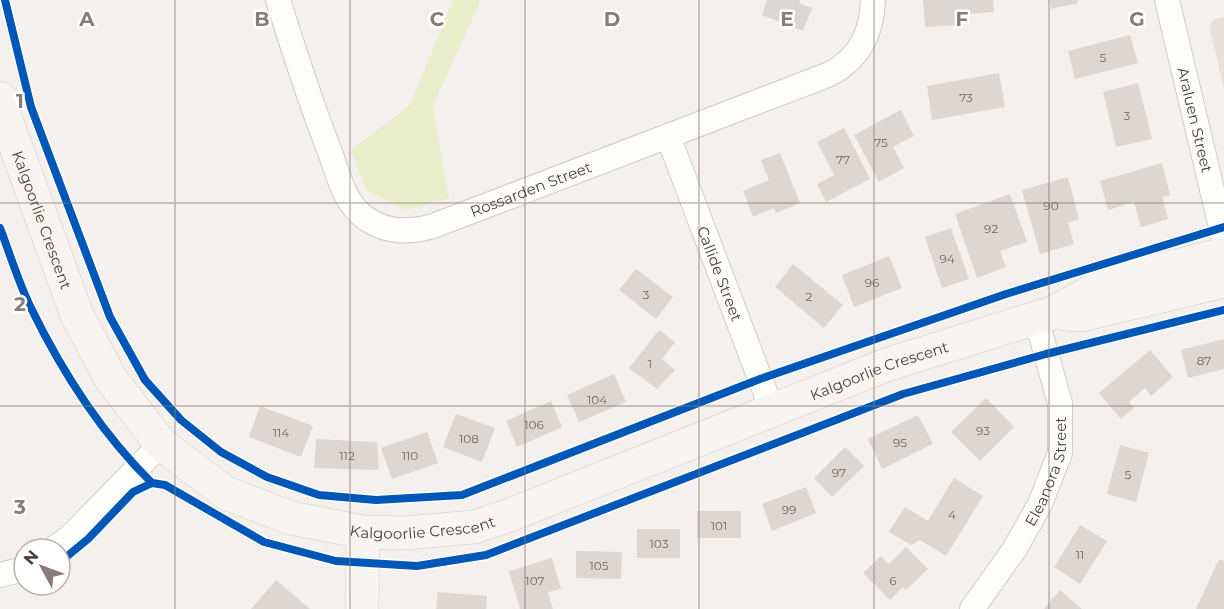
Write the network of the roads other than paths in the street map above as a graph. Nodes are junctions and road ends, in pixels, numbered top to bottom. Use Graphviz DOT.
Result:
graph roads {
  1 [pos="278,0"];
  2 [pos="873,0"];
  3 [pos="1174,2"];
  4 [pos="0,98"];
  5 [pos="668,136"];
  6 [pos="1224,240"];
  7 [pos="1224,254"];
  8 [pos="1224,281"];
  9 [pos="1044,315"];
  10 [pos="772,410"];
  11 [pos="161,444"];
  12 [pos="374,532"];
  13 [pos="70,537"];
  14 [pos="362,609"];
  15 [pos="382,609"];
  16 [pos="972,609"];
  1 -- 5 [label="street, Rossarden Street"];
  2 -- 5 [label="street, Rossarden Street"];
  3 -- 6 [label="street, Araluen Street"];
  4 -- 11 [label="street, Kalgoorlie Crescent"];
  5 -- 10 [label="street, Callide Street"];
  7 -- 9 [label="street, Kalgoorlie Crescent"];
  8 -- 9 [label="street, Kalgoorlie Crescent"];
  9 -- 10 [label="street, Kalgoorlie Crescent"];
  9 -- 16 [label="street, Eleanora Street"];
  10 -- 12 [label="street, Kalgoorlie Crescent"];
  11 -- 12 [label="street, Kalgoorlie Crescent"];
  11 -- 13 [label="street"];
  12 -- 14 [label="street"];
  12 -- 15 [label="street"];
}
